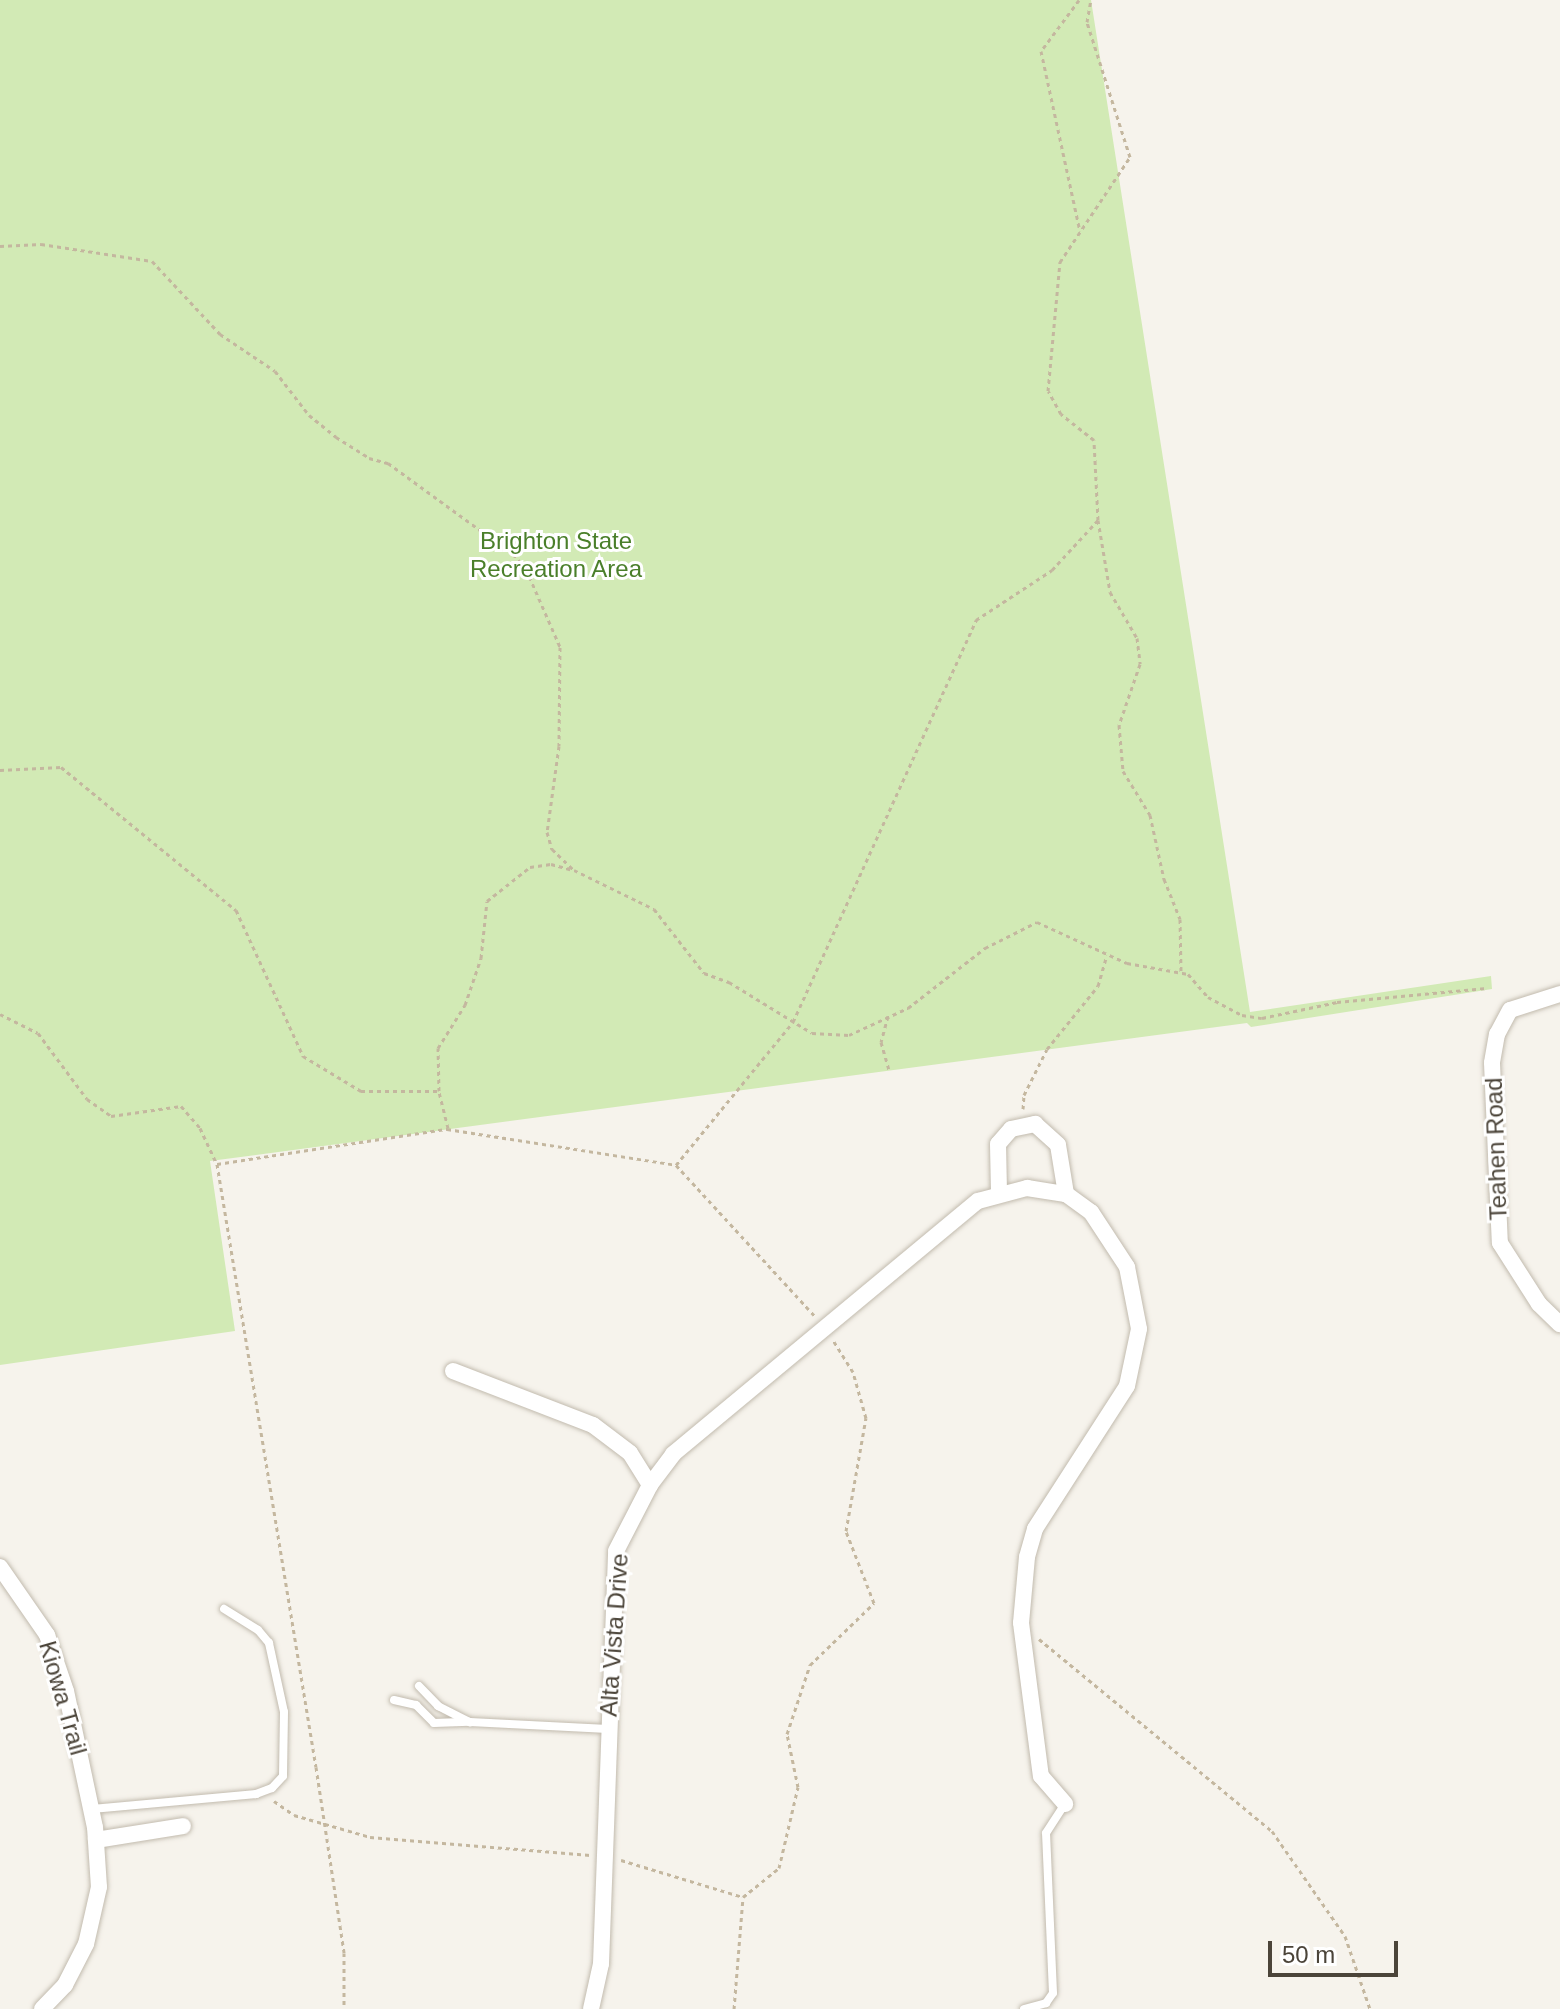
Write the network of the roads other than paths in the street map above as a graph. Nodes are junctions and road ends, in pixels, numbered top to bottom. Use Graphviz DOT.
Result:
graph roads {
  1 [pos="1560,994"];
  2 [pos="999,1192"];
  3 [pos="1066,1194"];
  4 [pos="1560,1324"];
  5 [pos="453,1371"];
  6 [pos="650,1485"];
  7 [pos="0,1567"];
  8 [pos="224,1609"];
  9 [pos="419,1686"];
  10 [pos="394,1700"];
  11 [pos="470,1722"];
  12 [pos="608,1729"];
  13 [pos="1065,1804"];
  14 [pos="92,1809"];
  15 [pos="183,1826"];
  16 [pos="96,1840"];
  17 [pos="42,2009"];
  18 [pos="591,2009"];
  19 [pos="1024,2009"];
  1 -- 4 [label="street, Teahen Road"];
  2 -- 3 [label="street, Alta Vista Drive"];
  2 -- 3 [label="street"];
  2 -- 6 [label="street, Alta Vista Drive"];
  3 -- 13 [label="street"];
  5 -- 6 [label="street"];
  6 -- 12 [label="street, Alta Vista Drive"];
  7 -- 14 [label="street, Kiowa Trail"];
  8 -- 14 [label="lane"];
  9 -- 11 [label="lane"];
  10 -- 11 [label="lane"];
  11 -- 12 [label="lane"];
  12 -- 18 [label="street, Alta Vista Drive"];
  13 -- 19 [label="lane"];
  14 -- 16 [label="street, Kiowa Trail"];
  15 -- 16 [label="street"];
  16 -- 17 [label="street, Kiowa Trail"];
}
